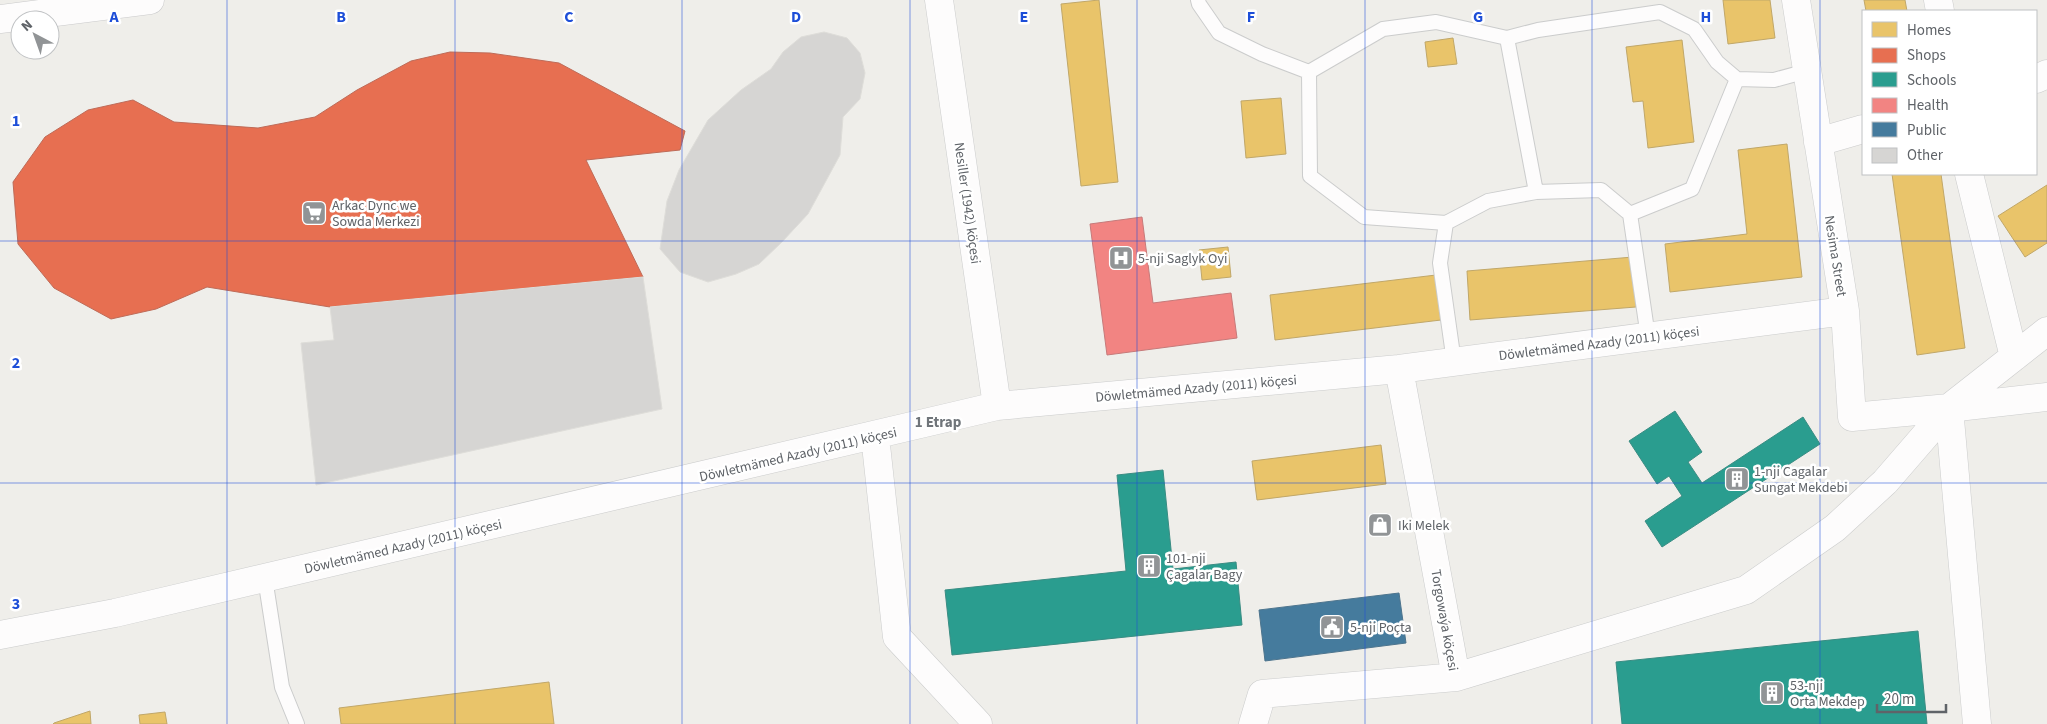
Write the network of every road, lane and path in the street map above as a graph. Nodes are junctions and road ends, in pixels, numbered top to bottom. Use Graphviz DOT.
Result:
graph roads {
  1 [pos="150,0"];
  2 [pos="939,0"];
  3 [pos="1198,0"];
  4 [pos="1796,0"];
  5 [pos="0,19"];
  6 [pos="1507,38"];
  7 [pos="1807,71"];
  8 [pos="1310,72"];
  9 [pos="1736,78"];
  10 [pos="1862,129"];
  11 [pos="1818,142"];
  12 [pos="1968,175"];
  13 [pos="1536,192"];
  14 [pos="1630,214"];
  15 [pos="1446,223"];
  16 [pos="1845,311"];
  17 [pos="2047,331"];
  18 [pos="1648,337"];
  19 [pos="2014,357"];
  20 [pos="1454,362"];
  21 [pos="1399,369"];
  22 [pos="2047,397"];
  23 [pos="997,406"];
  24 [pos="1949,408"];
  25 [pos="875,436"];
  26 [pos="265,578"];
  27 [pos="0,635"];
  28 [pos="1456,678"];
  29 [pos="297,724"];
  30 [pos="978,724"];
  31 [pos="1253,724"];
  32 [pos="1978,724"];
  1 -- 5 [label="street"];
  2 -- 23 [label="street, Nesiller (1942) köçesi"];
  3 -- 8 [label="lane"];
  4 -- 7 [label="street, Nesima Street"];
  6 -- 8 [label="lane"];
  6 -- 9 [label="lane"];
  6 -- 13 [label="lane"];
  7 -- 9 [label="lane"];
  7 -- 11 [label="street, Nesima Street"];
  8 -- 15 [label="lane"];
  9 -- 14 [label="lane"];
  10 -- 11 [label="street"];
  11 -- 16 [label="street, Nesima Street"];
  12 -- 19 [label="street"];
  13 -- 14 [label="lane"];
  13 -- 15 [label="lane"];
  14 -- 18 [label="lane"];
  15 -- 20 [label="lane"];
  16 -- 18 [label="street, Döwletmämed Azady (2011) köçesi"];
  16 -- 24 [label="street, Nesima Street"];
  17 -- 19 [label="street"];
  18 -- 20 [label="street, Döwletmämed Azady (2011) köçesi"];
  19 -- 24 [label="street"];
  20 -- 21 [label="street, Döwletmämed Azady (2011) köçesi"];
  21 -- 23 [label="street, Döwletmämed Azady (2011) köçesi"];
  21 -- 28 [label="street, Torgowaýa köçesi"];
  22 -- 24 [label="street"];
  23 -- 25 [label="street, Döwletmämed Azady (2011) köçesi"];
  24 -- 28 [label="street"];
  24 -- 32 [label="street"];
  25 -- 26 [label="street, Döwletmämed Azady (2011) köçesi"];
  25 -- 30 [label="street"];
  26 -- 27 [label="street, Döwletmämed Azady (2011) köçesi"];
  26 -- 29 [label="lane"];
  28 -- 31 [label="street, Torgowaýa köçesi"];
}
